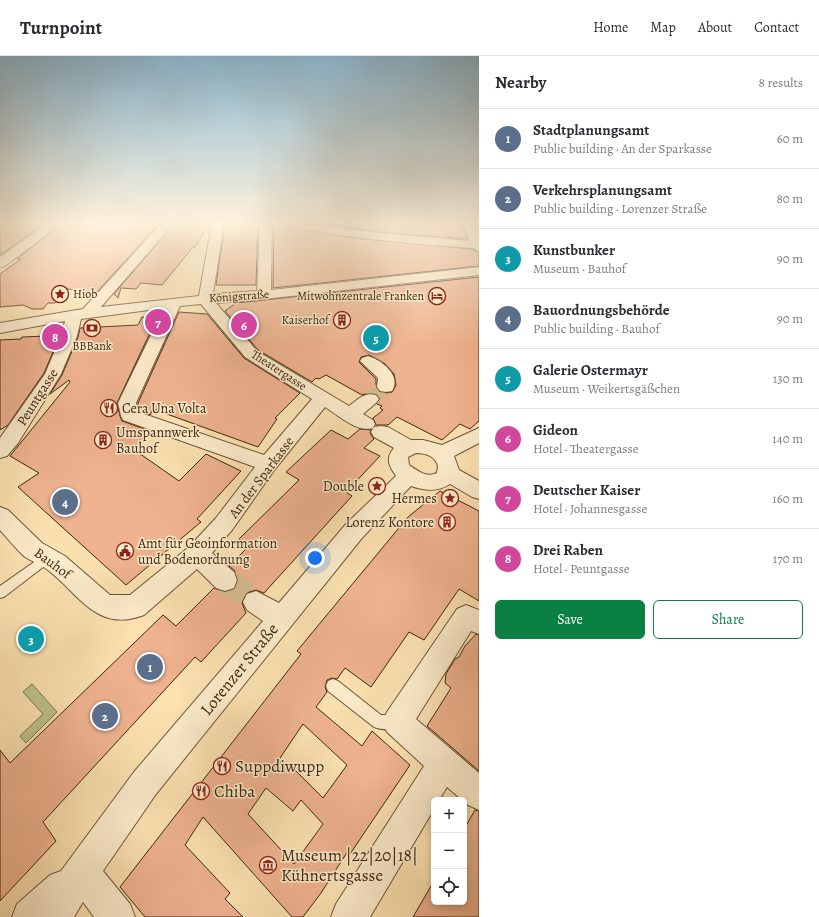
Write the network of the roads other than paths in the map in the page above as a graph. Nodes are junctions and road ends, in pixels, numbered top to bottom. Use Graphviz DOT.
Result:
graph roads {
  1 [pos="130,263"];
  2 [pos="211,263"];
  3 [pos="265,263"];
  4 [pos="479,271"];
  5 [pos="264,295"];
  6 [pos="205,299"];
  7 [pos="174,302"];
  8 [pos="81,314"];
  9 [pos="0,328"];
  10 [pos="368,361"];
  11 [pos="386,387"];
  12 [pos="323,398"];
  13 [pos="370,399"];
  14 [pos="350,414"];
  15 [pos="479,435"];
  16 [pos="408,447"];
  17 [pos="0,451"];
  18 [pos="268,464"];
  19 [pos="445,464"];
  20 [pos="408,476"];
  21 [pos="479,491"];
  22 [pos="0,516"];
  23 [pos="197,554"];
  24 [pos="47,558"];
  25 [pos="225,580"];
  26 [pos="0,592"];
  27 [pos="256,602"];
  28 [pos="109,607"];
  29 [pos="281,618"];
  30 [pos="479,622"];
  31 [pos="333,686"];
  32 [pos="397,722"];
  33 [pos="444,763"];
  34 [pos="479,794"];
  35 [pos="81,872"];
  36 [pos="30,917"];
  37 [pos="53,917"];
  38 [pos="117,917"];
  39 [pos="349,917"];
  1 -- 8 [label="street"];
  2 -- 6 [label="street"];
  3 -- 5 [label="street"];
  4 -- 5 [label="street, Königstraße"];
  5 -- 6 [label="street, Königstraße"];
  6 -- 7 [label="street, Königstraße"];
  6 -- 12 [label="street, Theatergasse"];
  7 -- 8 [label="street, Königstraße"];
  7 -- 18 [label="street"];
  8 -- 9 [label="street, Königstraße"];
  8 -- 17 [label="street, Peuntgasse"];
  10 -- 11 [label="street"];
  12 -- 14 [label="street, Theatergasse"];
  12 -- 18 [label="street, An der Sparkasse"];
  13 -- 14 [label="street"];
  14 -- 16 [label="street, Theatergasse"];
  15 -- 19 [label="street"];
  16 -- 19 [label="street"];
  16 -- 20 [label="street"];
  18 -- 23 [label="street, An der Sparkasse"];
  19 -- 20 [label="street"];
  19 -- 21 [label="street"];
  20 -- 29 [label="street, Lorenzer Straße"];
  22 -- 24 [label="street, Bauhof"];
  23 -- 25 [label="street"];
  23 -- 28 [label="street, An der Sparkasse"];
  24 -- 26 [label="lane"];
  24 -- 28 [label="street, Bauhof"];
  27 -- 29 [label="street"];
  29 -- 35 [label="street, Lorenzer Straße"];
  30 -- 32 [label="street"];
  31 -- 32 [label="lane"];
  32 -- 33 [label="street"];
  33 -- 34 [label="street"];
  33 -- 39 [label="street"];
  35 -- 36 [label="street"];
  35 -- 37 [label="street"];
  35 -- 38 [label="street"];
}
